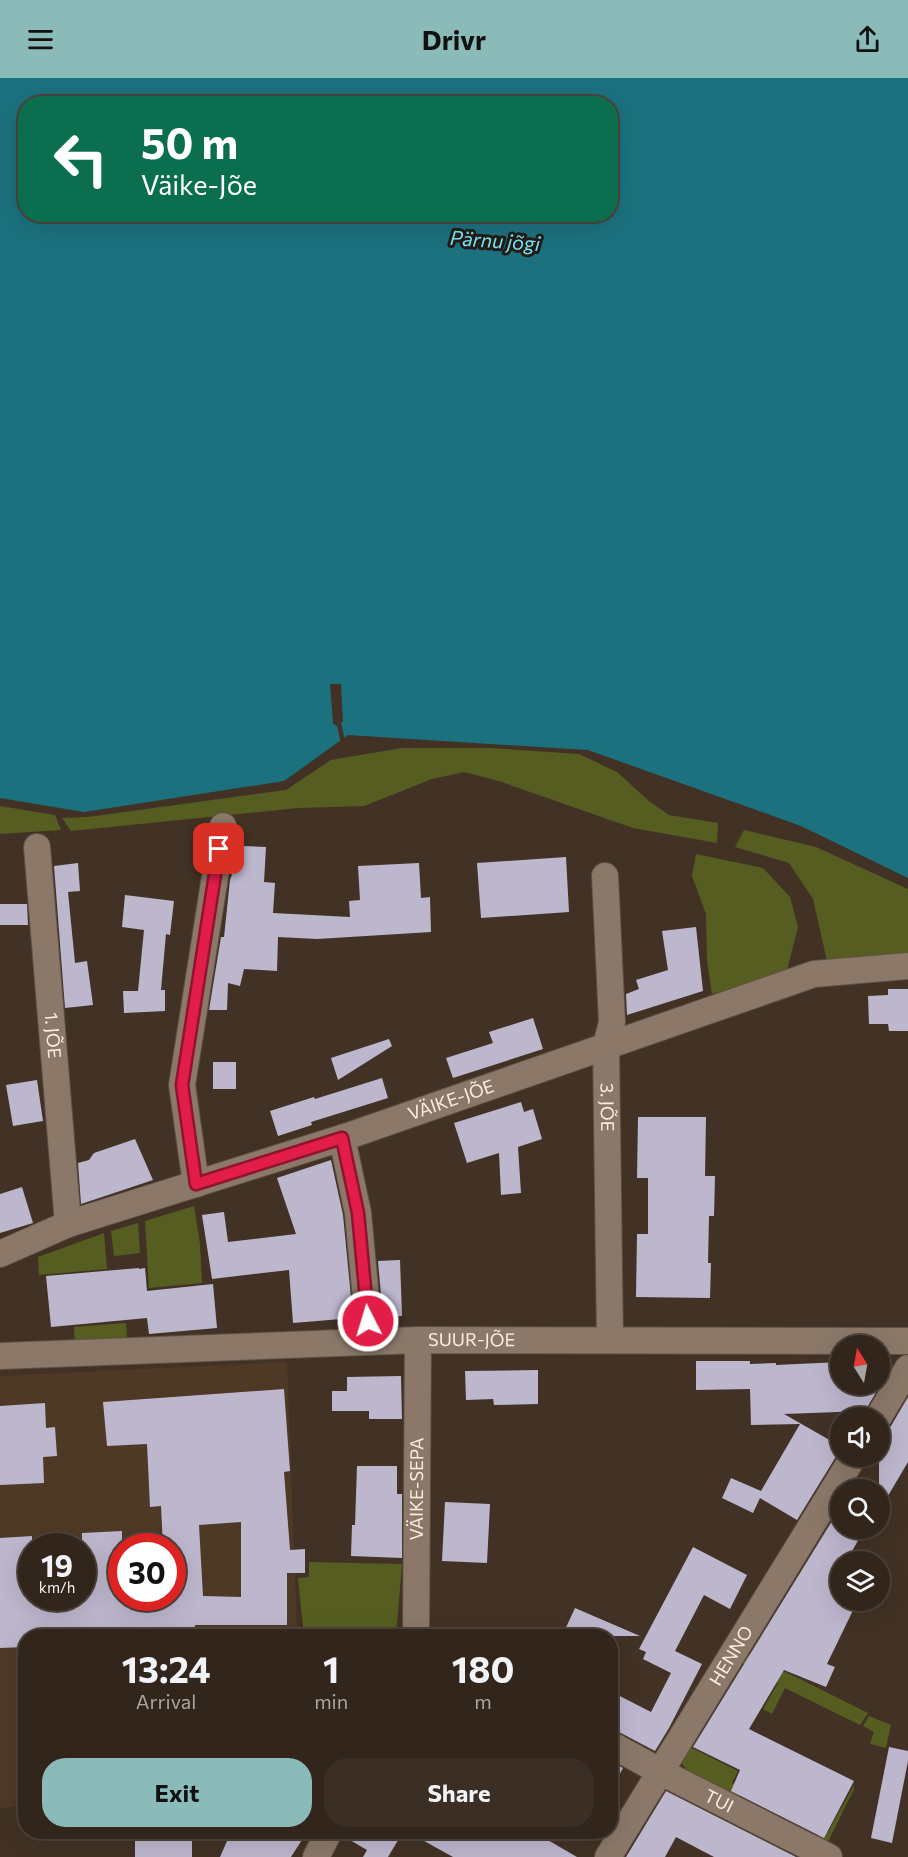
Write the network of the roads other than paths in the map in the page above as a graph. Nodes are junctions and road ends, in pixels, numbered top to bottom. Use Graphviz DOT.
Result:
graph roads {
  1 [pos="223,826"];
  2 [pos="38,847"];
  3 [pos="605,876"];
  4 [pos="908,966"];
  5 [pos="606,1046"];
  6 [pos="342,1138"];
  7 [pos="196,1184"];
  8 [pos="68,1224"];
  9 [pos="0,1254"];
  10 [pos="418,1340"];
  11 [pos="610,1340"];
  12 [pos="908,1341"];
  13 [pos="370,1342"];
  14 [pos="0,1356"];
  15 [pos="908,1368"];
  16 [pos="885,1407"];
  17 [pos="847,1467"];
  18 [pos="417,1629"];
  19 [pos="618,1748"];
  20 [pos="661,1772"];
  21 [pos="325,1839"];
  22 [pos="316,1857"];
  23 [pos="608,1857"];
  24 [pos="829,1857"];
  1 -- 7 [label="street"];
  2 -- 8 [label="street, 1. JÕE"];
  3 -- 5 [label="street, 3. JÕE"];
  4 -- 5 [label="street, VÄIKE-JÕE"];
  5 -- 6 [label="street, VÄIKE-JÕE"];
  5 -- 11 [label="street, 3. JÕE"];
  6 -- 7 [label="street, VÄIKE-JÕE"];
  6 -- 13 [label="street"];
  7 -- 8 [label="street, VÄIKE-JÕE"];
  8 -- 9 [label="street, VÄIKE-JÕE"];
  10 -- 11 [label="street, SUUR-JÕE"];
  10 -- 13 [label="street, SUUR-JÕE"];
  10 -- 18 [label="street, VÄIKE-SEPA"];
  11 -- 12 [label="street, SUUR-JÕE"];
  13 -- 14 [label="street, SUUR-JÕE"];
  15 -- 16 [label="street"];
  17 -- 20 [label="street, HENNO"];
  19 -- 20 [label="street, TUI"];
  20 -- 23 [label="street, HENNO"];
  20 -- 24 [label="street, TUI"];
  21 -- 22 [label="street"];
}
